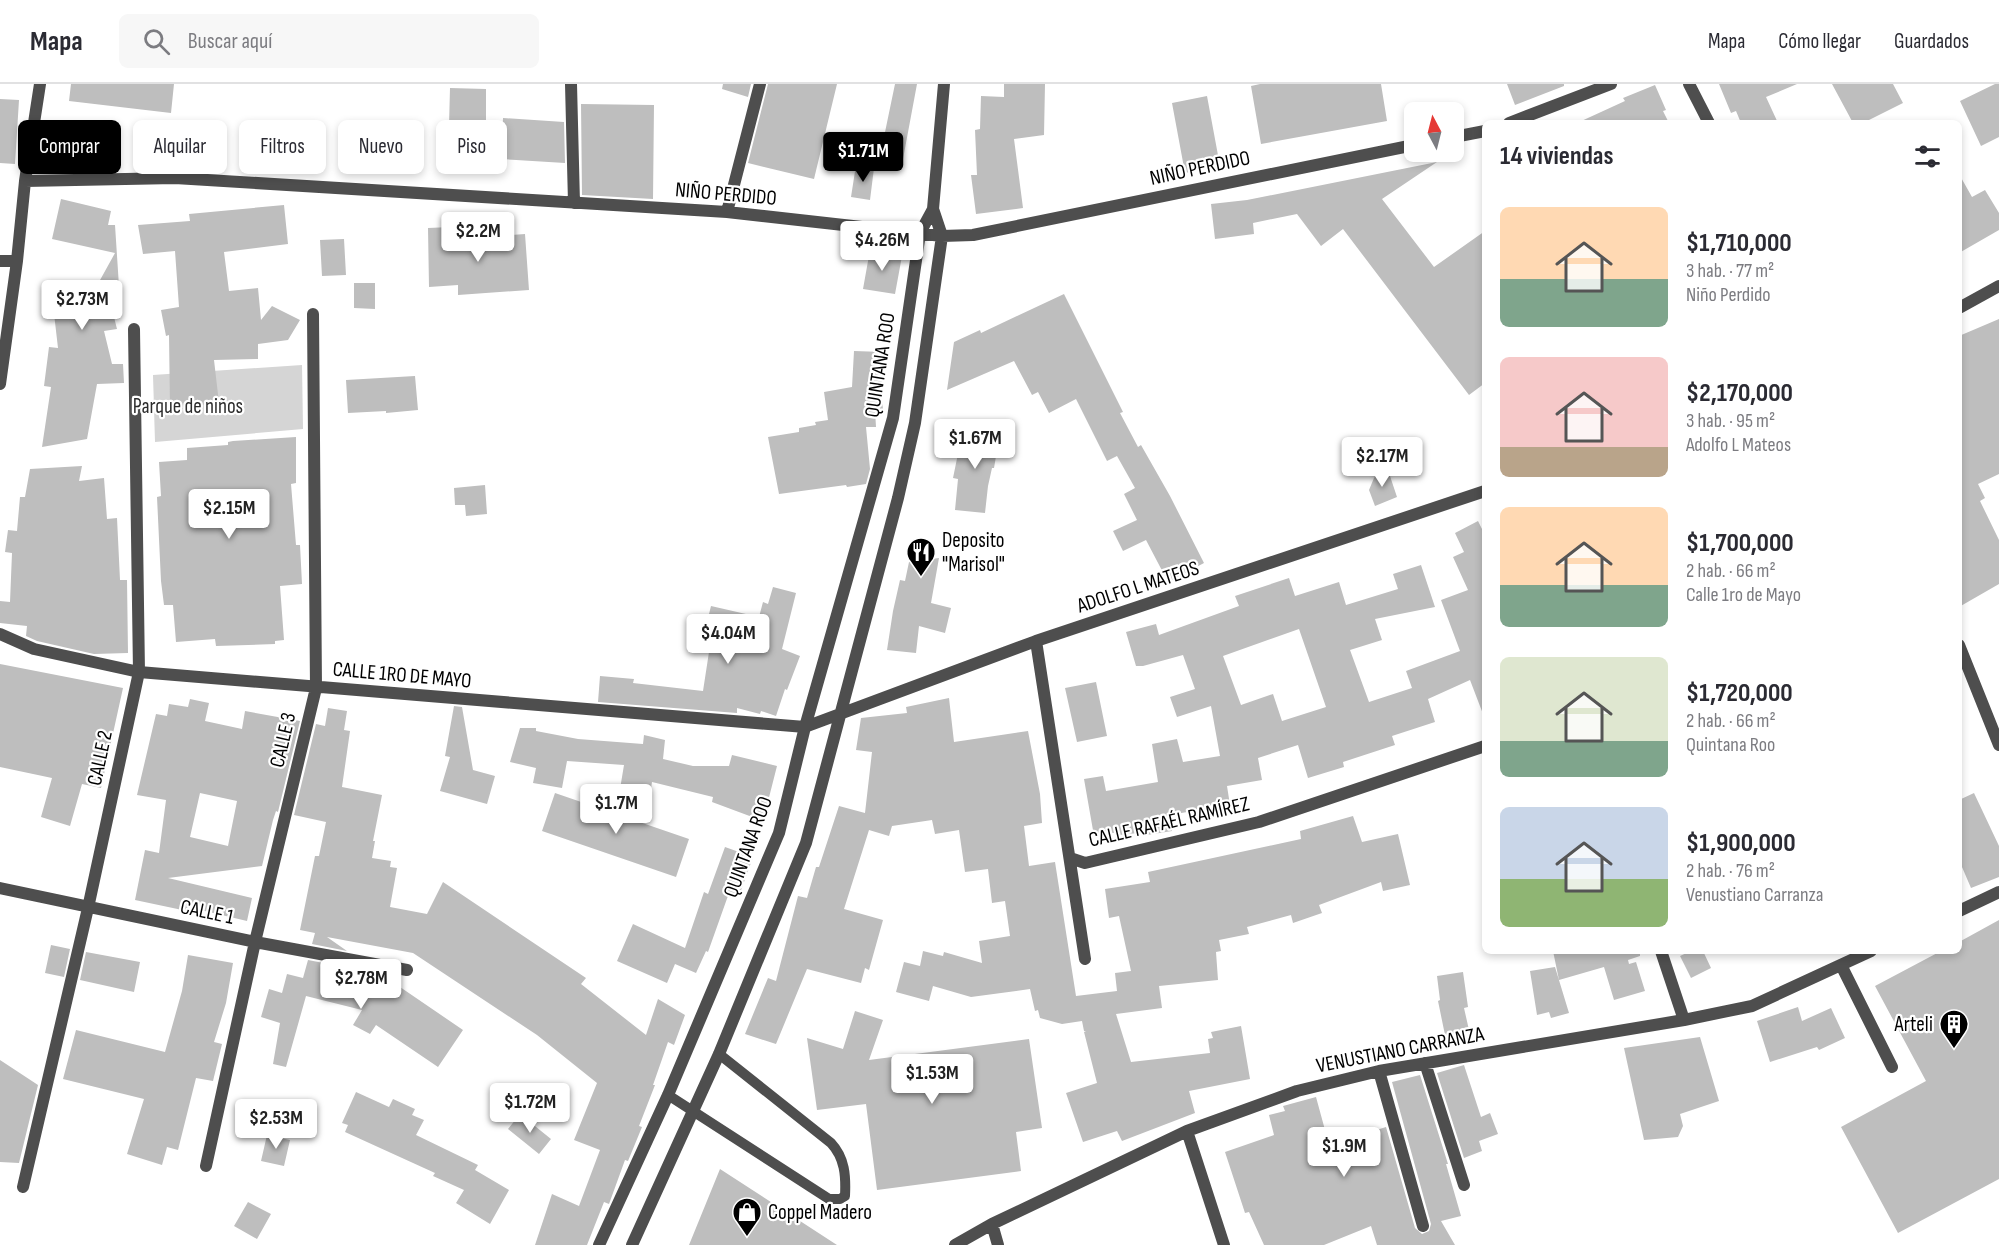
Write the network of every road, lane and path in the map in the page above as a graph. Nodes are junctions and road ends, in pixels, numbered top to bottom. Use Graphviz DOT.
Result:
graph roads {
  1 [pos="40,84"];
  2 [pos="571,84"];
  3 [pos="760,84"];
  4 [pos="944,84"];
  5 [pos="1611,84"];
  6 [pos="1689,84"];
  7 [pos="1517,120"];
  8 [pos="1707,120"];
  9 [pos="1482,132"];
  10 [pos="1464,135"];
  11 [pos="1404,147"];
  12 [pos="25,181"];
  13 [pos="574,203"];
  14 [pos="933,209"];
  15 [pos="727,212"];
  16 [pos="920,233"];
  17 [pos="942,236"];
  18 [pos="0,261"];
  19 [pos="17,261"];
  20 [pos="1999,286"];
  21 [pos="1962,306"];
  22 [pos="312,314"];
  23 [pos="134,329"];
  24 [pos="904,344"];
  25 [pos="926,346"];
  26 [pos="0,384"];
  27 [pos="1482,492"];
  28 [pos="0,634"];
  29 [pos="1036,641"];
  30 [pos="1962,652"];
  31 [pos="139,672"];
  32 [pos="316,688"];
  33 [pos="840,716"];
  34 [pos="805,727"];
  35 [pos="1999,745"];
  36 [pos="1482,747"];
  37 [pos="1070,858"];
  38 [pos="0,888"];
  39 [pos="1999,892"];
  40 [pos="88,908"];
  41 [pos="1962,909"];
  42 [pos="255,942"];
  43 [pos="1662,954"];
  44 [pos="1865,954"];
  45 [pos="1085,959"];
  46 [pos="1841,965"];
  47 [pos="407,970"];
  48 [pos="1684,1020"];
  49 [pos="719,1054"];
  50 [pos="1425,1063"];
  51 [pos="1892,1067"];
  52 [pos="1379,1071"];
  53 [pos="668,1095"];
  54 [pos="693,1110"];
  55 [pos="1187,1131"];
  56 [pos="206,1166"];
  57 [pos="1464,1185"];
  58 [pos="23,1187"];
  59 [pos="992,1224"];
  60 [pos="1423,1226"];
  61 [pos="598,1245"];
  62 [pos="632,1245"];
  63 [pos="955,1245"];
  64 [pos="998,1245"];
  65 [pos="1224,1245"];
  1 -- 12 [label="street"];
  2 -- 13 [label="street"];
  3 -- 15 [label="street"];
  4 -- 14 [label="street"];
  5 -- 7 [label="street"];
  6 -- 8 [label="street"];
  9 -- 10 [label="street"];
  11 -- 17 [label="street, NIÑO PERDIDO"];
  12 -- 13 [label="street, NIÑO PERDIDO"];
  12 -- 19 [label="street"];
  13 -- 15 [label="street, NIÑO PERDIDO"];
  14 -- 16 [label="street, QUINTANA ROO"];
  14 -- 17 [label="street, QUINTANA ROO"];
  15 -- 16 [label="street, NIÑO PERDIDO"];
  16 -- 17 [label="street, NIÑO PERDIDO"];
  16 -- 24 [label="street, QUINTANA ROO"];
  17 -- 25 [label="street, QUINTANA ROO"];
  18 -- 19 [label="street"];
  19 -- 26 [label="street"];
  20 -- 21 [label="street"];
  22 -- 32 [label="street, CALLE 3"];
  23 -- 31 [label="street, CALLE 2"];
  24 -- 25 [label="street"];
  24 -- 34 [label="street, QUINTANA ROO"];
  25 -- 33 [label="street, QUINTANA ROO"];
  27 -- 29 [label="street, ADOLFO L MATEOS"];
  28 -- 31 [label="street, CALLE 1RO DE MAYO"];
  29 -- 33 [label="street, ADOLFO L MATEOS"];
  29 -- 37 [label="street, CALLE RAFAÉL RAMÍREZ"];
  30 -- 35 [label="street"];
  31 -- 32 [label="street, CALLE 1RO DE MAYO"];
  31 -- 40 [label="street, CALLE 2"];
  32 -- 34 [label="street, CALLE 1RO DE MAYO"];
  32 -- 42 [label="street, CALLE 3"];
  33 -- 34 [label="street, ADOLFO L MATEOS"];
  33 -- 49 [label="street, QUINTANA ROO"];
  34 -- 53 [label="street, QUINTANA ROO"];
  36 -- 37 [label="street, CALLE RAFAÉL RAMÍREZ"];
  37 -- 45 [label="street"];
  38 -- 40 [label="street, CALLE 1"];
  39 -- 41 [label="street"];
  40 -- 42 [label="street, CALLE 1"];
  40 -- 58 [label="street, CALLE 2"];
  42 -- 47 [label="street, CALLE 1"];
  42 -- 56 [label="street, CALLE 3"];
  43 -- 48 [label="street"];
  44 -- 46 [label="street, VENUSTIANO CARRANZA"];
  46 -- 48 [label="street, VENUSTIANO CARRANZA"];
  46 -- 51 [label="street"];
  48 -- 50 [label="street, VENUSTIANO CARRANZA"];
  49 -- 54 [label="street, QUINTANA ROO"];
  49 -- 54 [label="lane"];
  50 -- 52 [label="street, VENUSTIANO CARRANZA"];
  50 -- 57 [label="street"];
  52 -- 55 [label="street, VENUSTIANO CARRANZA"];
  52 -- 60 [label="street"];
  53 -- 54 [label="lane"];
  53 -- 61 [label="street, QUINTANA ROO"];
  54 -- 62 [label="street, QUINTANA ROO"];
  55 -- 59 [label="street, VENUSTIANO CARRANZA"];
  55 -- 65 [label="street"];
  59 -- 63 [label="street, VENUSTIANO CARRANZA"];
  59 -- 64 [label="street"];
}
